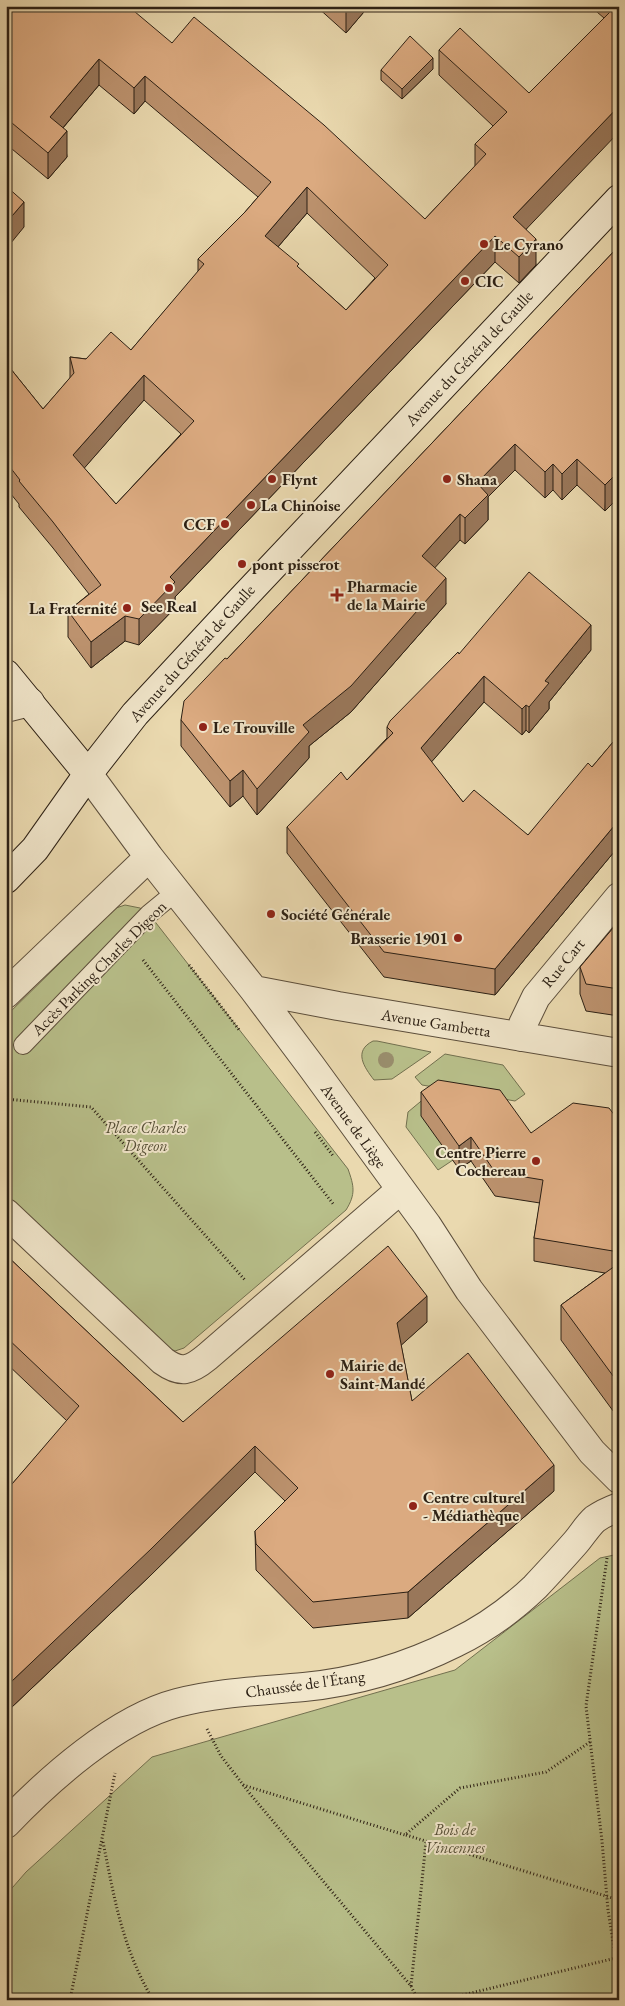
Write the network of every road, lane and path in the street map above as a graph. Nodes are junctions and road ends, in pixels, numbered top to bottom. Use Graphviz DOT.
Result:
graph roads {
  1 [pos="618,200"];
  2 [pos="6,674"];
  3 [pos="18,705"];
  4 [pos="88,774"];
  5 [pos="149,857"];
  6 [pos="6,879"];
  7 [pos="177,891"];
  8 [pos="619,897"];
  9 [pos="140,956"];
  10 [pos="254,990"];
  11 [pos="6,994"];
  12 [pos="521,1037"];
  13 [pos="22,1045"];
  14 [pos="619,1053"];
  15 [pos="6,1099"];
  16 [pos="400,1190"];
  17 [pos="335,1206"];
  18 [pos="6,1213"];
  19 [pos="226,1259"];
  20 [pos="619,1479"];
  21 [pos="619,1507"];
  22 [pos="608,1557"];
  23 [pos="192,1700"];
  24 [pos="130,1722"];
  25 [pos="590,1742"];
  26 [pos="243,1785"];
  27 [pos="6,1824"];
  28 [pos="405,1835"];
  29 [pos="102,1839"];
  30 [pos="426,1842"];
  31 [pos="606,1895"];
  32 [pos="619,1900"];
  33 [pos="616,1958"];
  34 [pos="619,1980"];
  35 [pos="411,1986"];
  36 [pos="70,2000"];
  37 [pos="153,2000"];
  38 [pos="418,2000"];
  39 [pos="442,2000"];
  1 -- 4 [label="street, Avenue du Général de Gaulle"];
  2 -- 3 [label="street, Avenue de Liège"];
  3 -- 4 [label="street, Avenue de Liège"];
  4 -- 5 [label="street, Avenue de Liège"];
  4 -- 6 [label="street, Avenue du Général de Gaulle"];
  5 -- 7 [label="street, Avenue de Liège"];
  5 -- 11 [label="street"];
  7 -- 10 [label="street, Avenue de Liège"];
  7 -- 13 [label="lane, Accès Parking Charles Digeon"];
  8 -- 12 [label="street, Rue Cart"];
  9 -- 17 [label="path"];
  10 -- 12 [label="street, Avenue Gambetta"];
  10 -- 16 [label="street, Avenue de Liège"];
  12 -- 14 [label="street, Avenue Gambetta"];
  15 -- 19 [label="path"];
  16 -- 18 [label="street"];
  16 -- 20 [label="street, Avenue de Liège"];
  21 -- 23 [label="street, Chaussée de l'Étang"];
  22 -- 25 [label="path"];
  23 -- 24 [label="street, Chaussée de l'Étang"];
  23 -- 26 [label="path"];
  24 -- 27 [label="street, Chaussée de l'Étang"];
  24 -- 29 [label="path"];
  25 -- 28 [label="path"];
  25 -- 31 [label="path"];
  26 -- 28 [label="path"];
  26 -- 35 [label="path"];
  28 -- 30 [label="path"];
  29 -- 36 [label="path"];
  29 -- 37 [label="path"];
  30 -- 31 [label="path"];
  30 -- 35 [label="path"];
  31 -- 32 [label="path"];
  31 -- 33 [label="path"];
  33 -- 34 [label="path"];
  33 -- 39 [label="path"];
  35 -- 38 [label="path"];
}
